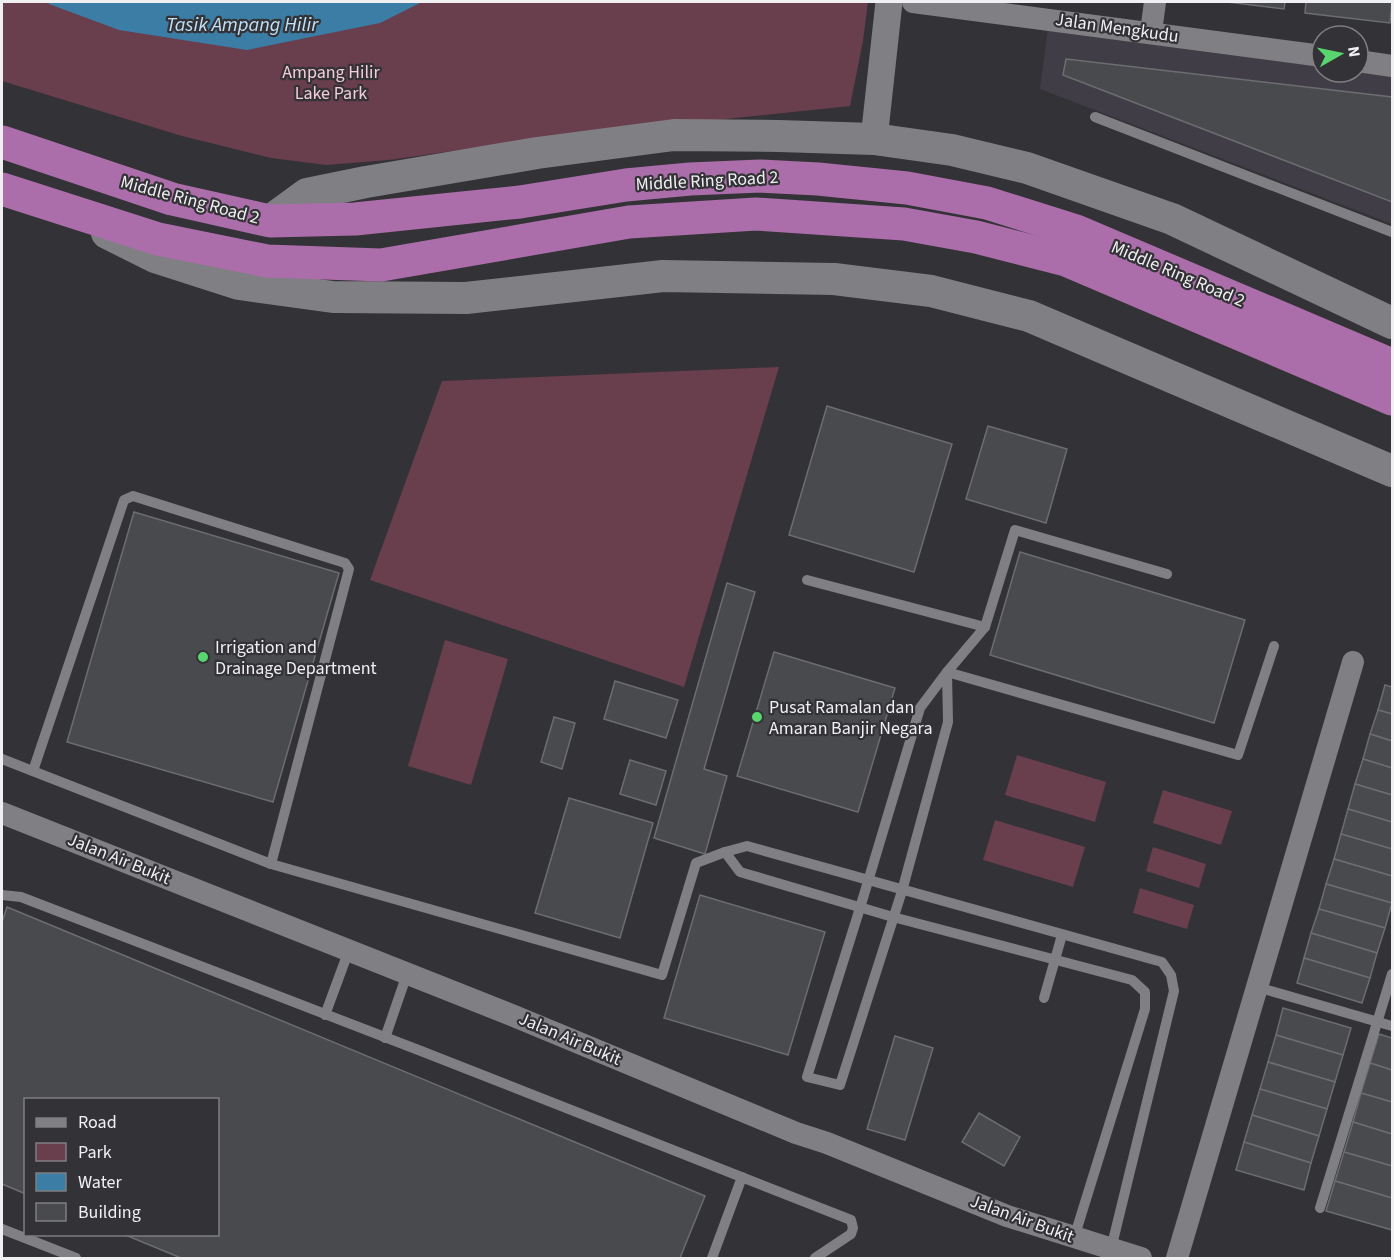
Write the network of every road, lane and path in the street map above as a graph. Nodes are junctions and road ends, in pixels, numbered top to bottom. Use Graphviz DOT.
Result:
graph roads {
  1 [pos="889,2"];
  2 [pos="913,2"];
  3 [pos="1155,2"];
  4 [pos="1150,32"];
  5 [pos="1310,54"];
  6 [pos="1370,63"];
  7 [pos="1392,66"];
  8 [pos="1095,117"];
  9 [pos="874,139"];
  10 [pos="2,142"];
  11 [pos="2,189"];
  12 [pos="56,207"];
  13 [pos="270,221"];
  14 [pos="1392,232"];
  15 [pos="1392,323"];
  16 [pos="1392,365"];
  17 [pos="1392,399"];
  18 [pos="1392,471"];
  19 [pos="1167,574"];
  20 [pos="807,580"];
  21 [pos="985,627"];
  22 [pos="1275,646"];
  23 [pos="1353,662"];
  24 [pos="947,672"];
  25 [pos="2,759"];
  26 [pos="33,771"];
  27 [pos="2,813"];
  28 [pos="725,852"];
  29 [pos="271,864"];
  30 [pos="868,881"];
  31 [pos="902,891"];
  32 [pos="2,895"];
  33 [pos="860,908"];
  34 [pos="893,917"];
  35 [pos="1062,935"];
  36 [pos="349,950"];
  37 [pos="1054,960"];
  38 [pos="407,974"];
  39 [pos="1392,974"];
  40 [pos="1257,987"];
  41 [pos="1044,998"];
  42 [pos="325,1015"];
  43 [pos="1378,1022"];
  44 [pos="1392,1026"];
  45 [pos="385,1038"];
  46 [pos="742,1177"];
  47 [pos="1320,1208"];
  48 [pos="2,1229"];
  49 [pos="1074,1238"];
  50 [pos="1111,1249"];
  51 [pos="76,1258"];
  52 [pos="712,1258"];
  53 [pos="815,1258"];
  54 [pos="1141,1258"];
  55 [pos="1177,1258"];
  1 -- 9 [label="street"];
  2 -- 4 [label="street, Jalan Mengkudu"];
  3 -- 4 [label="street"];
  4 -- 5 [label="street, Jalan Mengkudu"];
  6 -- 7 [label="street"];
  8 -- 14 [label="lane"];
  9 -- 13 [label="main road"];
  9 -- 15 [label="main road"];
  10 -- 13 [label="highway, Middle Ring Road 2"];
  11 -- 12 [label="highway, Middle Ring Road 2"];
  12 -- 17 [label="highway, Middle Ring Road 2"];
  12 -- 18 [label="main road"];
  13 -- 16 [label="highway, Middle Ring Road 2"];
  19 -- 21 [label="lane"];
  20 -- 21 [label="lane"];
  21 -- 24 [label="lane"];
  22 -- 24 [label="lane"];
  23 -- 40 [label="street"];
  24 -- 30 [label="lane"];
  24 -- 31 [label="lane"];
  25 -- 26 [label="lane"];
  26 -- 29 [label="lane"];
  26 -- 29 [label="lane"];
  27 -- 36 [label="street, Jalan Air Bukit"];
  28 -- 29 [label="lane"];
  28 -- 30 [label="lane"];
  28 -- 33 [label="lane"];
  30 -- 31 [label="lane"];
  30 -- 33 [label="lane"];
  31 -- 34 [label="lane"];
  31 -- 35 [label="lane"];
  32 -- 42 [label="lane"];
  33 -- 34 [label="lane"];
  33 -- 34 [label="lane"];
  34 -- 37 [label="lane"];
  35 -- 37 [label="lane"];
  35 -- 50 [label="lane"];
  36 -- 38 [label="street, Jalan Air Bukit"];
  36 -- 42 [label="lane"];
  37 -- 41 [label="lane"];
  37 -- 49 [label="lane"];
  38 -- 45 [label="lane"];
  38 -- 49 [label="street, Jalan Air Bukit"];
  39 -- 43 [label="lane"];
  40 -- 43 [label="lane"];
  40 -- 55 [label="street"];
  42 -- 45 [label="lane"];
  43 -- 44 [label="lane"];
  43 -- 47 [label="lane"];
  45 -- 46 [label="lane"];
  46 -- 52 [label="lane"];
  46 -- 53 [label="lane"];
  48 -- 51 [label="lane"];
  49 -- 50 [label="street, Jalan Air Bukit"];
  50 -- 54 [label="street, Jalan Air Bukit"];
}
